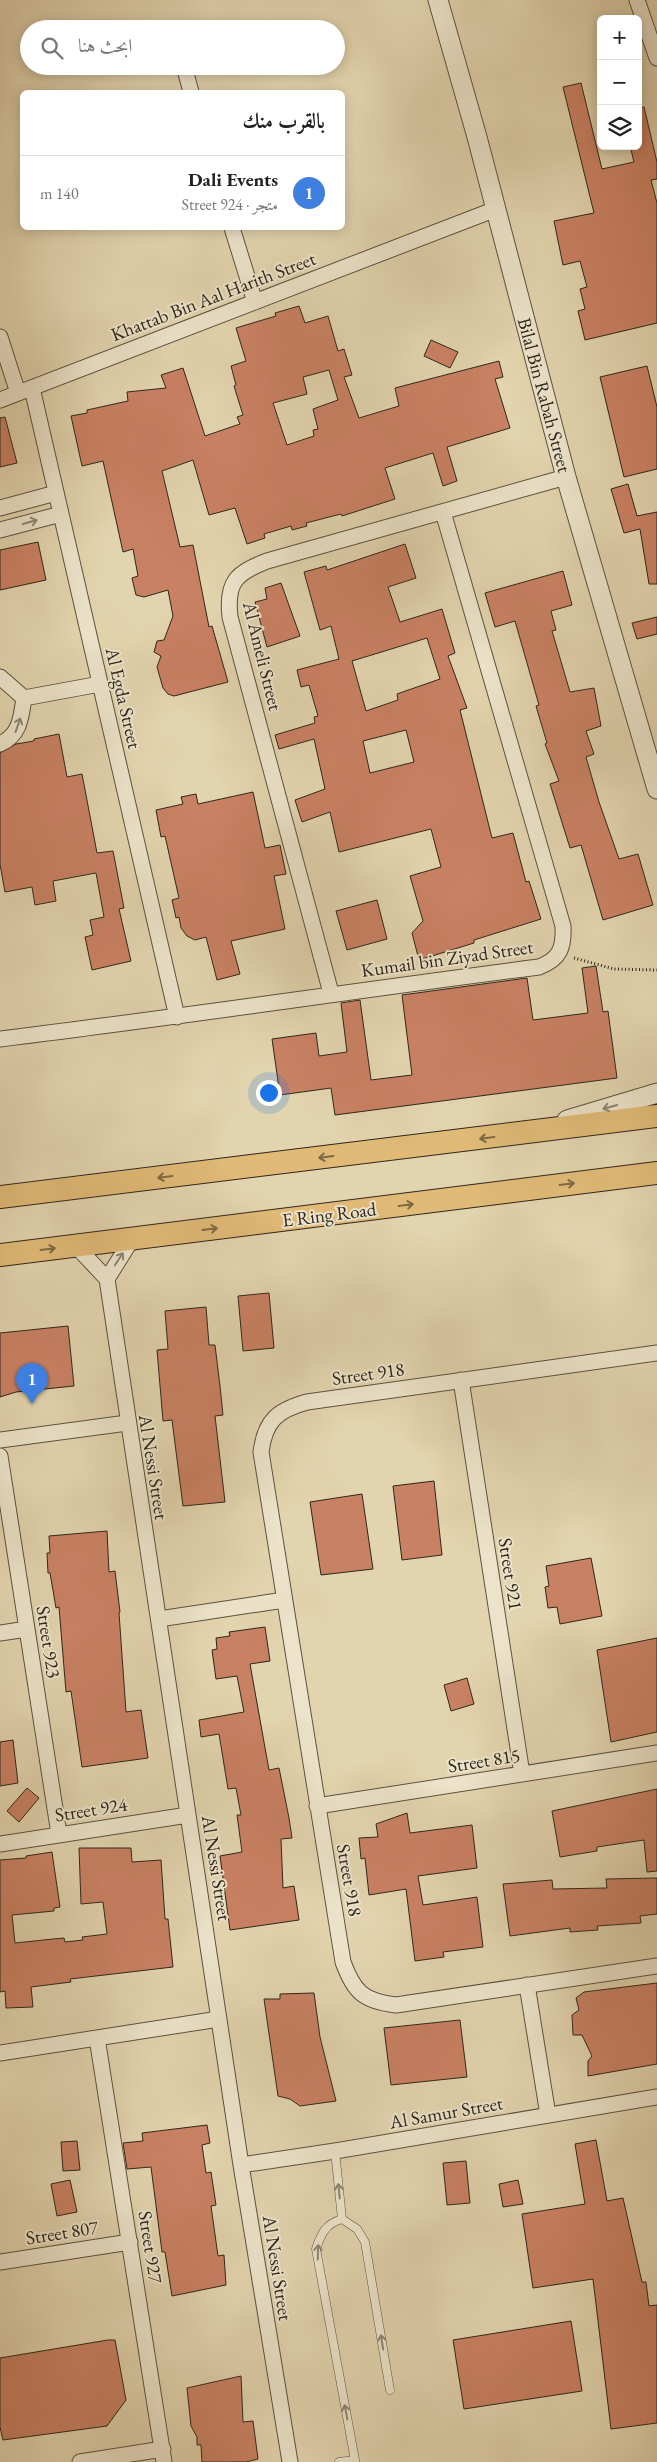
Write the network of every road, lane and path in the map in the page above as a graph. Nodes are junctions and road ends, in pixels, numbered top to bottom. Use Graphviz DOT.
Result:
graph roads {
  1 [pos="438,0"];
  2 [pos="637,0"];
  3 [pos="657,58"];
  4 [pos="187,75"];
  5 [pos="191,90"];
  6 [pos="496,209"];
  7 [pos="233,230"];
  8 [pos="254,302"];
  9 [pos="0,337"];
  10 [pos="25,390"];
  11 [pos="0,400"];
  12 [pos="566,477"];
  13 [pos="56,493"];
  14 [pos="0,508"];
  15 [pos="443,512"];
  16 [pos="61,514"];
  17 [pos="0,530"];
  18 [pos="0,677"];
  19 [pos="100,684"];
  20 [pos="24,698"];
  21 [pos="0,744"];
  22 [pos="657,789"];
  23 [pos="559,953"];
  24 [pos="657,970"];
  25 [pos="331,993"];
  26 [pos="177,1017"];
  27 [pos="0,1039"];
  28 [pos="657,1094"];
  29 [pos="657,1116"];
  30 [pos="519,1134"];
  31 [pos="657,1173"];
  32 [pos="0,1197"];
  33 [pos="132,1239"];
  34 [pos="76,1246"];
  35 [pos="0,1255"];
  36 [pos="106,1279"];
  37 [pos="657,1353"];
  38 [pos="461,1380"];
  39 [pos="127,1423"];
  40 [pos="0,1440"];
  41 [pos="0,1456"];
  42 [pos="284,1600"];
  43 [pos="159,1619"];
  44 [pos="27,1629"];
  45 [pos="0,1633"];
  46 [pos="657,1753"];
  47 [pos="522,1774"];
  48 [pos="317,1806"];
  49 [pos="188,1815"];
  50 [pos="59,1834"];
  51 [pos="0,1844"];
  52 [pos="657,1966"];
  53 [pos="527,1985"];
  54 [pos="219,2019"];
  55 [pos="97,2038"];
  56 [pos="0,2052"];
  57 [pos="657,2097"];
  58 [pos="548,2115"];
  59 [pos="335,2151"];
  60 [pos="241,2165"];
  61 [pos="342,2218"];
  62 [pos="130,2242"];
  63 [pos="0,2262"];
  64 [pos="390,2390"];
  65 [pos="163,2456"];
  66 [pos="80,2462"];
  67 [pos="290,2462"];
  68 [pos="339,2462"];
  1 -- 6 [label="street, Bilal Bin Rabah Street"];
  2 -- 3 [label="street"];
  4 -- 5 [label="street"];
  6 -- 8 [label="street, Khattab Bin Aal Harith Street"];
  6 -- 12 [label="street, Bilal Bin Rabah Street"];
  7 -- 8 [label="street"];
  8 -- 10 [label="street, Khattab Bin Aal Harith Street"];
  9 -- 10 [label="street, Al Egda Street"];
  10 -- 11 [label="street, Khattab Bin Aal Harith Street"];
  10 -- 13 [label="street, Al Egda Street"];
  12 -- 15 [label="street, Al Ameli Street"];
  12 -- 22 [label="street, Bilal Bin Rabah Street"];
  13 -- 14 [label="street"];
  13 -- 16 [label="street, Al Egda Street"];
  15 -- 23 [label="street, Kumail bin Ziyad Street"];
  15 -- 25 [label="street, Al Ameli Street"];
  17 -- 16 [label="street, one-way"];
  16 -- 19 [label="street, Al Egda Street"];
  18 -- 20 [label="street"];
  19 -- 20 [label="street"];
  19 -- 26 [label="street, Al Egda Street"];
  21 -- 20 [label="street, one-way"];
  23 -- 24 [label="path"];
  23 -- 25 [label="street, Kumail bin Ziyad Street"];
  25 -- 26 [label="street, Kumail bin Ziyad Street"];
  26 -- 27 [label="street, Kumail bin Ziyad Street"];
  28 -- 30 [label="street, one-way"];
  29 -- 30 [label="main road"];
  30 -- 32 [label="main road, one-way"];
  33 -- 31 [label="main road, E Ring Road, one-way"];
  33 -- 34 [label="main road, E Ring Road"];
  36 -- 33 [label="street, one-way"];
  35 -- 34 [label="main road, E Ring Road, one-way"];
  34 -- 36 [label="street"];
  36 -- 39 [label="street, Al Nessi Street"];
  37 -- 38 [label="street, Street 918"];
  38 -- 42 [label="street, Street 918"];
  38 -- 47 [label="street, Street 921"];
  39 -- 40 [label="street"];
  39 -- 43 [label="street, Al Nessi Street"];
  41 -- 44 [label="street, Street 923"];
  42 -- 43 [label="street"];
  42 -- 48 [label="street, Street 918"];
  43 -- 49 [label="street, Al Nessi Street"];
  44 -- 45 [label="street"];
  44 -- 50 [label="street, Street 923"];
  46 -- 47 [label="street, Street 815"];
  47 -- 48 [label="street, Street 815"];
  48 -- 53 [label="street, Street 918"];
  49 -- 50 [label="street, Street 924"];
  49 -- 54 [label="street, Al Nessi Street"];
  50 -- 51 [label="street, Street 924"];
  52 -- 53 [label="street, Street 918"];
  53 -- 58 [label="street"];
  54 -- 55 [label="street"];
  54 -- 60 [label="street, Al Nessi Street"];
  55 -- 56 [label="street"];
  55 -- 62 [label="street, Street 927"];
  57 -- 58 [label="street, Al Samur Street"];
  58 -- 59 [label="street, Al Samur Street"];
  59 -- 60 [label="street, Al Samur Street"];
  61 -- 59 [label="lane, one-way"];
  60 -- 67 [label="street, Al Nessi Street"];
  64 -- 61 [label="lane, one-way"];
  68 -- 61 [label="lane, one-way"];
  62 -- 63 [label="street, Street 807"];
  62 -- 65 [label="street, Street 927"];
  65 -- 66 [label="street"];
}
